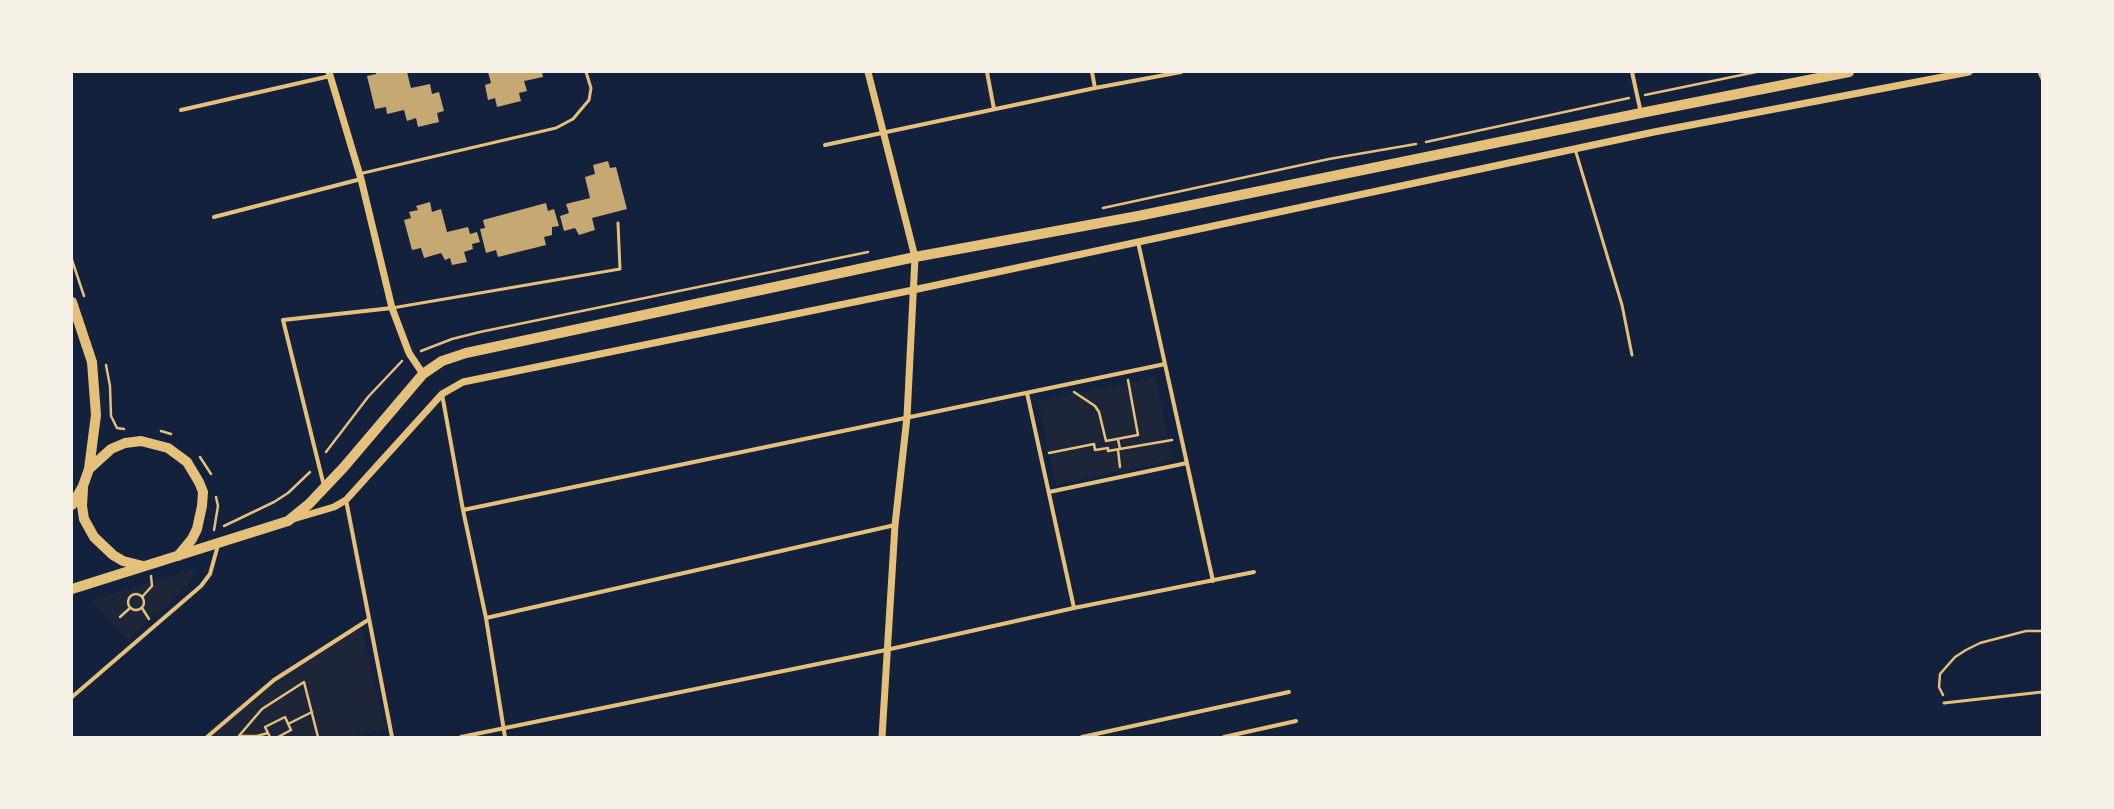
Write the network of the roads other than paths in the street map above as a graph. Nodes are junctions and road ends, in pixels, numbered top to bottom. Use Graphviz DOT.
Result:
graph roads {
  1 [pos="586,72"];
  2 [pos="868,72"];
  3 [pos="987,72"];
  4 [pos="1092,72"];
  5 [pos="1181,72"];
  6 [pos="1632,72"];
  7 [pos="1849,72"];
  8 [pos="1969,72"];
  9 [pos="2039,72"];
  10 [pos="329,74"];
  11 [pos="2042,80"];
  12 [pos="1095,88"];
  13 [pos="994,109"];
  14 [pos="181,110"];
  15 [pos="1641,112"];
  16 [pos="883,134"];
  17 [pos="825,145"];
  18 [pos="1575,149"];
  19 [pos="360,177"];
  20 [pos="214,217"];
  21 [pos="618,223"];
  22 [pos="1138,241"];
  23 [pos="915,258"];
  24 [pos="913,290"];
  25 [pos="72,302"];
  26 [pos="392,308"];
  27 [pos="1632,355"];
  28 [pos="1165,364"];
  29 [pos="422,374"];
  30 [pos="1027,392"];
  31 [pos="442,394"];
  32 [pos="907,418"];
  33 [pos="1187,463"];
  34 [pos="88,469"];
  35 [pos="83,486"];
  36 [pos="324,488"];
  37 [pos="1049,492"];
  38 [pos="346,500"];
  39 [pos="72,505"];
  40 [pos="463,510"];
  41 [pos="288,520"];
  42 [pos="895,525"];
  43 [pos="219,543"];
  44 [pos="178,556"];
  45 [pos="145,566"];
  46 [pos="1254,572"];
  47 [pos="1213,581"];
  48 [pos="72,589"];
  49 [pos="1074,608"];
  50 [pos="486,618"];
  51 [pos="368,620"];
  52 [pos="886,650"];
  53 [pos="1289,692"];
  54 [pos="2042,692"];
  55 [pos="72,697"];
  56 [pos="1945,703"];
  57 [pos="1296,721"];
  58 [pos="503,728"];
  59 [pos="208,737"];
  60 [pos="392,737"];
  61 [pos="461,737"];
  62 [pos="505,737"];
  63 [pos="882,737"];
  64 [pos="1082,737"];
  65 [pos="1224,737"];
  1 -- 19 [label="lane"];
  2 -- 16 [label="street"];
  3 -- 13 [label="street"];
  4 -- 12 [label="street"];
  5 -- 12 [label="street"];
  6 -- 15 [label="street"];
  7 -- 15 [label="main road"];
  8 -- 18 [label="street"];
  9 -- 11 [label="lane"];
  10 -- 14 [label="street"];
  10 -- 19 [label="street"];
  12 -- 13 [label="street"];
  13 -- 16 [label="street"];
  15 -- 23 [label="main road"];
  16 -- 17 [label="street"];
  16 -- 23 [label="street"];
  18 -- 22 [label="street"];
  18 -- 27 [label="lane"];
  19 -- 20 [label="street"];
  19 -- 26 [label="street"];
  21 -- 26 [label="lane"];
  22 -- 24 [label="street"];
  22 -- 28 [label="street"];
  23 -- 24 [label="street"];
  23 -- 29 [label="main road"];
  24 -- 31 [label="street"];
  24 -- 32 [label="street"];
  25 -- 34 [label="main road"];
  26 -- 29 [label="street"];
  26 -- 36 [label="street"];
  28 -- 30 [label="street"];
  28 -- 33 [label="street"];
  29 -- 36 [label="main road"];
  30 -- 32 [label="street"];
  30 -- 37 [label="street"];
  31 -- 38 [label="street"];
  31 -- 40 [label="street"];
  32 -- 40 [label="street"];
  32 -- 42 [label="street"];
  33 -- 37 [label="street"];
  33 -- 47 [label="street"];
  34 -- 35 [label="main road"];
  34 -- 44 [label="main road"];
  35 -- 39 [label="main road"];
  35 -- 45 [label="main road"];
  36 -- 41 [label="main road"];
  37 -- 49 [label="street"];
  38 -- 41 [label="street"];
  38 -- 51 [label="street"];
  40 -- 50 [label="street"];
  41 -- 43 [label="main road"];
  42 -- 50 [label="street"];
  42 -- 52 [label="street"];
  43 -- 44 [label="main road"];
  43 -- 55 [label="street"];
  44 -- 45 [label="main road"];
  45 -- 48 [label="main road"];
  46 -- 47 [label="street"];
  47 -- 49 [label="street"];
  49 -- 52 [label="street"];
  50 -- 58 [label="street"];
  51 -- 59 [label="street"];
  51 -- 60 [label="street"];
  52 -- 58 [label="street"];
  52 -- 63 [label="street"];
  53 -- 64 [label="street"];
  54 -- 56 [label="lane"];
  57 -- 65 [label="street"];
  58 -- 61 [label="street"];
  58 -- 62 [label="street"];
}
